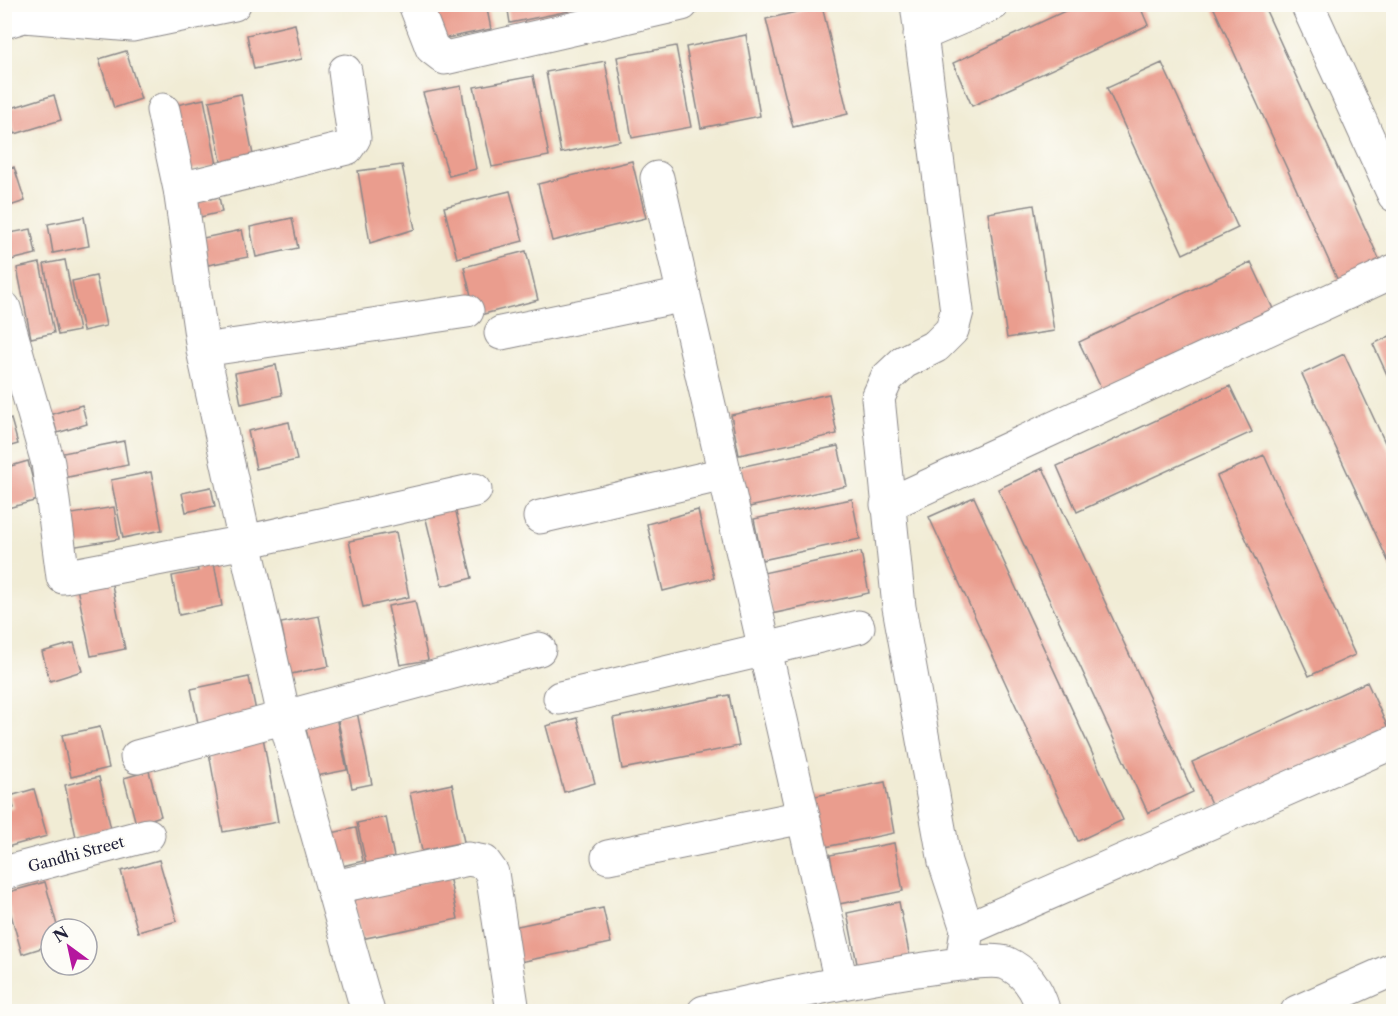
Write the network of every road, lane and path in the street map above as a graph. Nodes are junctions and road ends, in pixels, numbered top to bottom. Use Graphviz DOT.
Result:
graph roads {
  1 [pos="234,4"];
  2 [pos="415,4"];
  3 [pos="682,4"];
  4 [pos="993,4"];
  5 [pos="1307,4"];
  6 [pos="16,14"];
  7 [pos="919,20"];
  8 [pos="345,71"];
  9 [pos="163,110"];
  10 [pos="657,178"];
  11 [pos="180,189"];
  12 [pos="1394,195"];
  13 [pos="1394,272"];
  14 [pos="684,295"];
  15 [pos="4,308"];
  16 [pos="466,311"];
  17 [pos="501,333"];
  18 [pos="203,350"];
  19 [pos="724,474"];
  20 [pos="475,490"];
  21 [pos="887,505"];
  22 [pos="540,517"];
  23 [pos="245,542"];
  24 [pos="858,627"];
  25 [pos="539,650"];
  26 [pos="765,651"];
  27 [pos="560,698"];
  28 [pos="284,716"];
  29 [pos="1394,742"];
  30 [pos="136,757"];
  31 [pos="803,817"];
  32 [pos="148,835"];
  33 [pos="608,857"];
  34 [pos="4,873"];
  35 [pos="334,887"];
  36 [pos="967,929"];
  37 [pos="962,964"];
  38 [pos="1394,969"];
  39 [pos="841,982"];
  40 [pos="368,1011"];
  41 [pos="513,1011"];
  42 [pos="704,1011"];
  43 [pos="1044,1011"];
  44 [pos="1297,1011"];
  1 -- 6 [label="street"];
  2 -- 3 [label="street"];
  4 -- 7 [label="street"];
  5 -- 12 [label="street"];
  7 -- 21 [label="street"];
  8 -- 11 [label="street"];
  9 -- 11 [label="street"];
  10 -- 14 [label="street"];
  11 -- 18 [label="street"];
  13 -- 21 [label="street"];
  14 -- 17 [label="street"];
  14 -- 19 [label="street"];
  15 -- 23 [label="street"];
  16 -- 18 [label="street"];
  18 -- 23 [label="street"];
  19 -- 22 [label="street"];
  19 -- 26 [label="street"];
  20 -- 23 [label="street"];
  21 -- 36 [label="street"];
  23 -- 28 [label="street"];
  24 -- 26 [label="street"];
  25 -- 28 [label="street"];
  26 -- 27 [label="street"];
  26 -- 31 [label="street"];
  28 -- 30 [label="street"];
  28 -- 35 [label="street"];
  29 -- 36 [label="street"];
  31 -- 33 [label="street"];
  31 -- 39 [label="street"];
  32 -- 34 [label="street, Gandhi Street"];
  35 -- 40 [label="street"];
  35 -- 41 [label="street"];
  36 -- 37 [label="street"];
  37 -- 39 [label="street"];
  37 -- 43 [label="street"];
  38 -- 44 [label="street"];
  39 -- 42 [label="street"];
}
